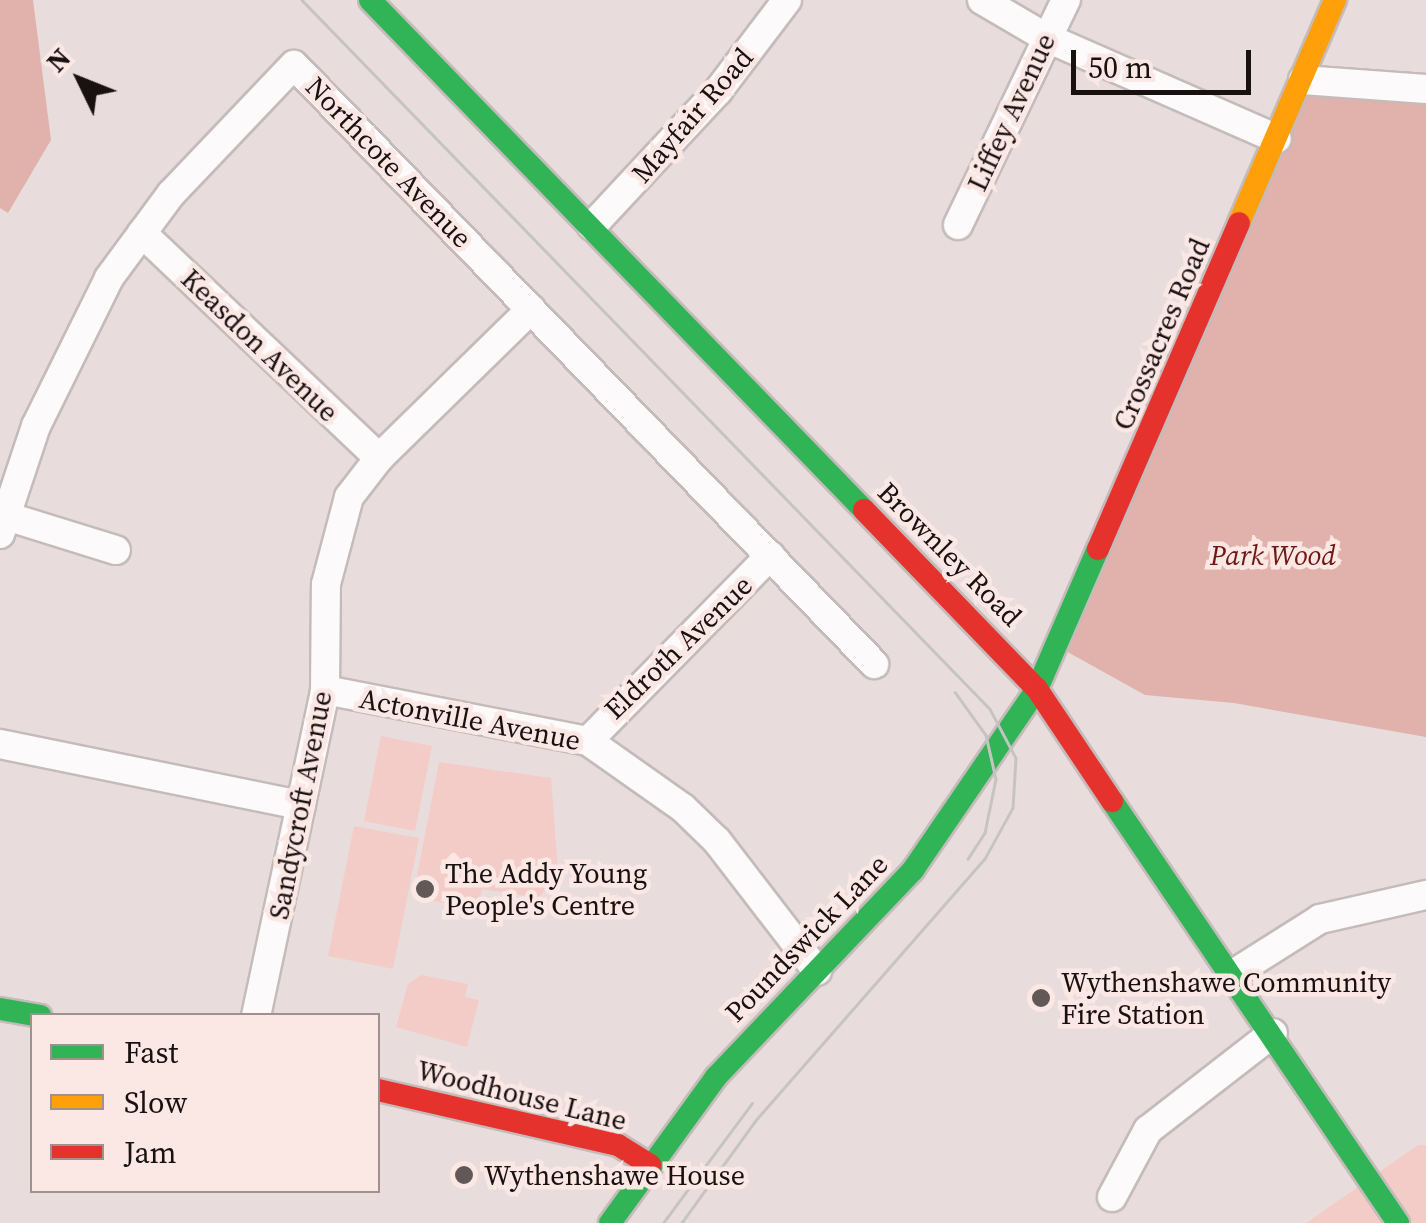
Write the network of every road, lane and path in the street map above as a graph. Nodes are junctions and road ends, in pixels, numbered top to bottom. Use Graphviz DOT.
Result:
graph roads {
  1 [pos="370,0"];
  2 [pos="787,0"];
  3 [pos="982,0"];
  4 [pos="1066,0"];
  5 [pos="1335,0"];
  6 [pos="1045,37"];
  7 [pos="1303,80"];
  8 [pos="1426,89"];
  9 [pos="1277,139"];
  10 [pos="958,225"];
  11 [pos="592,226"];
  12 [pos="142,233"];
  13 [pos="531,310"];
  14 [pos="379,458"];
  15 [pos="3,525"];
  16 [pos="116,550"];
  17 [pos="770,556"];
  18 [pos="874,664"];
  19 [pos="1037,689"];
  20 [pos="325,690"];
  21 [pos="588,741"];
  22 [pos="0,744"];
  23 [pos="301,805"];
  24 [pos="1426,896"];
  25 [pos="817,971"];
  26 [pos="1233,974"];
  27 [pos="0,1009"];
  28 [pos="257,1013"];
  29 [pos="30,1014"];
  30 [pos="1273,1032"];
  31 [pos="380,1090"];
  32 [pos="650,1165"];
  33 [pos="1112,1196"];
  34 [pos="610,1223"];
  35 [pos="1398,1223"];
  1 -- 11 [label="street, Brownley Road"];
  2 -- 11 [label="street, Mayfair Road"];
  3 -- 6 [label="street"];
  4 -- 6 [label="street, Liffey Avenue"];
  5 -- 7 [label="street, Crossacres Road"];
  6 -- 9 [label="street"];
  6 -- 10 [label="street, Liffey Avenue"];
  7 -- 8 [label="street"];
  7 -- 9 [label="street, Crossacres Road"];
  9 -- 19 [label="street, Crossacres Road"];
  11 -- 19 [label="street, Brownley Road"];
  12 -- 13 [label="street, Northcote Avenue"];
  12 -- 14 [label="street, Keasdon Avenue"];
  12 -- 15 [label="street, Northcote Avenue"];
  13 -- 14 [label="street, Sandycroft Avenue"];
  13 -- 17 [label="street, Northcote Avenue"];
  14 -- 20 [label="street, Sandycroft Avenue"];
  15 -- 16 [label="street"];
  17 -- 18 [label="street, Northcote Avenue"];
  17 -- 21 [label="street, Eldroth Avenue"];
  19 -- 25 [label="street, Poundswick Lane"];
  19 -- 26 [label="street, Brownley Road"];
  20 -- 21 [label="street, Actonville Avenue"];
  20 -- 23 [label="street, Sandycroft Avenue"];
  21 -- 25 [label="street, Actonville Avenue"];
  22 -- 23 [label="street"];
  23 -- 28 [label="street, Sandycroft Avenue"];
  24 -- 26 [label="street"];
  25 -- 32 [label="street, Poundswick Lane"];
  26 -- 30 [label="street, Brownley Road"];
  27 -- 29 [label="street"];
  30 -- 33 [label="street"];
  30 -- 35 [label="street, Brownley Road"];
  31 -- 32 [label="street, Woodhouse Lane"];
  32 -- 34 [label="street, Poundswick Lane"];
}
